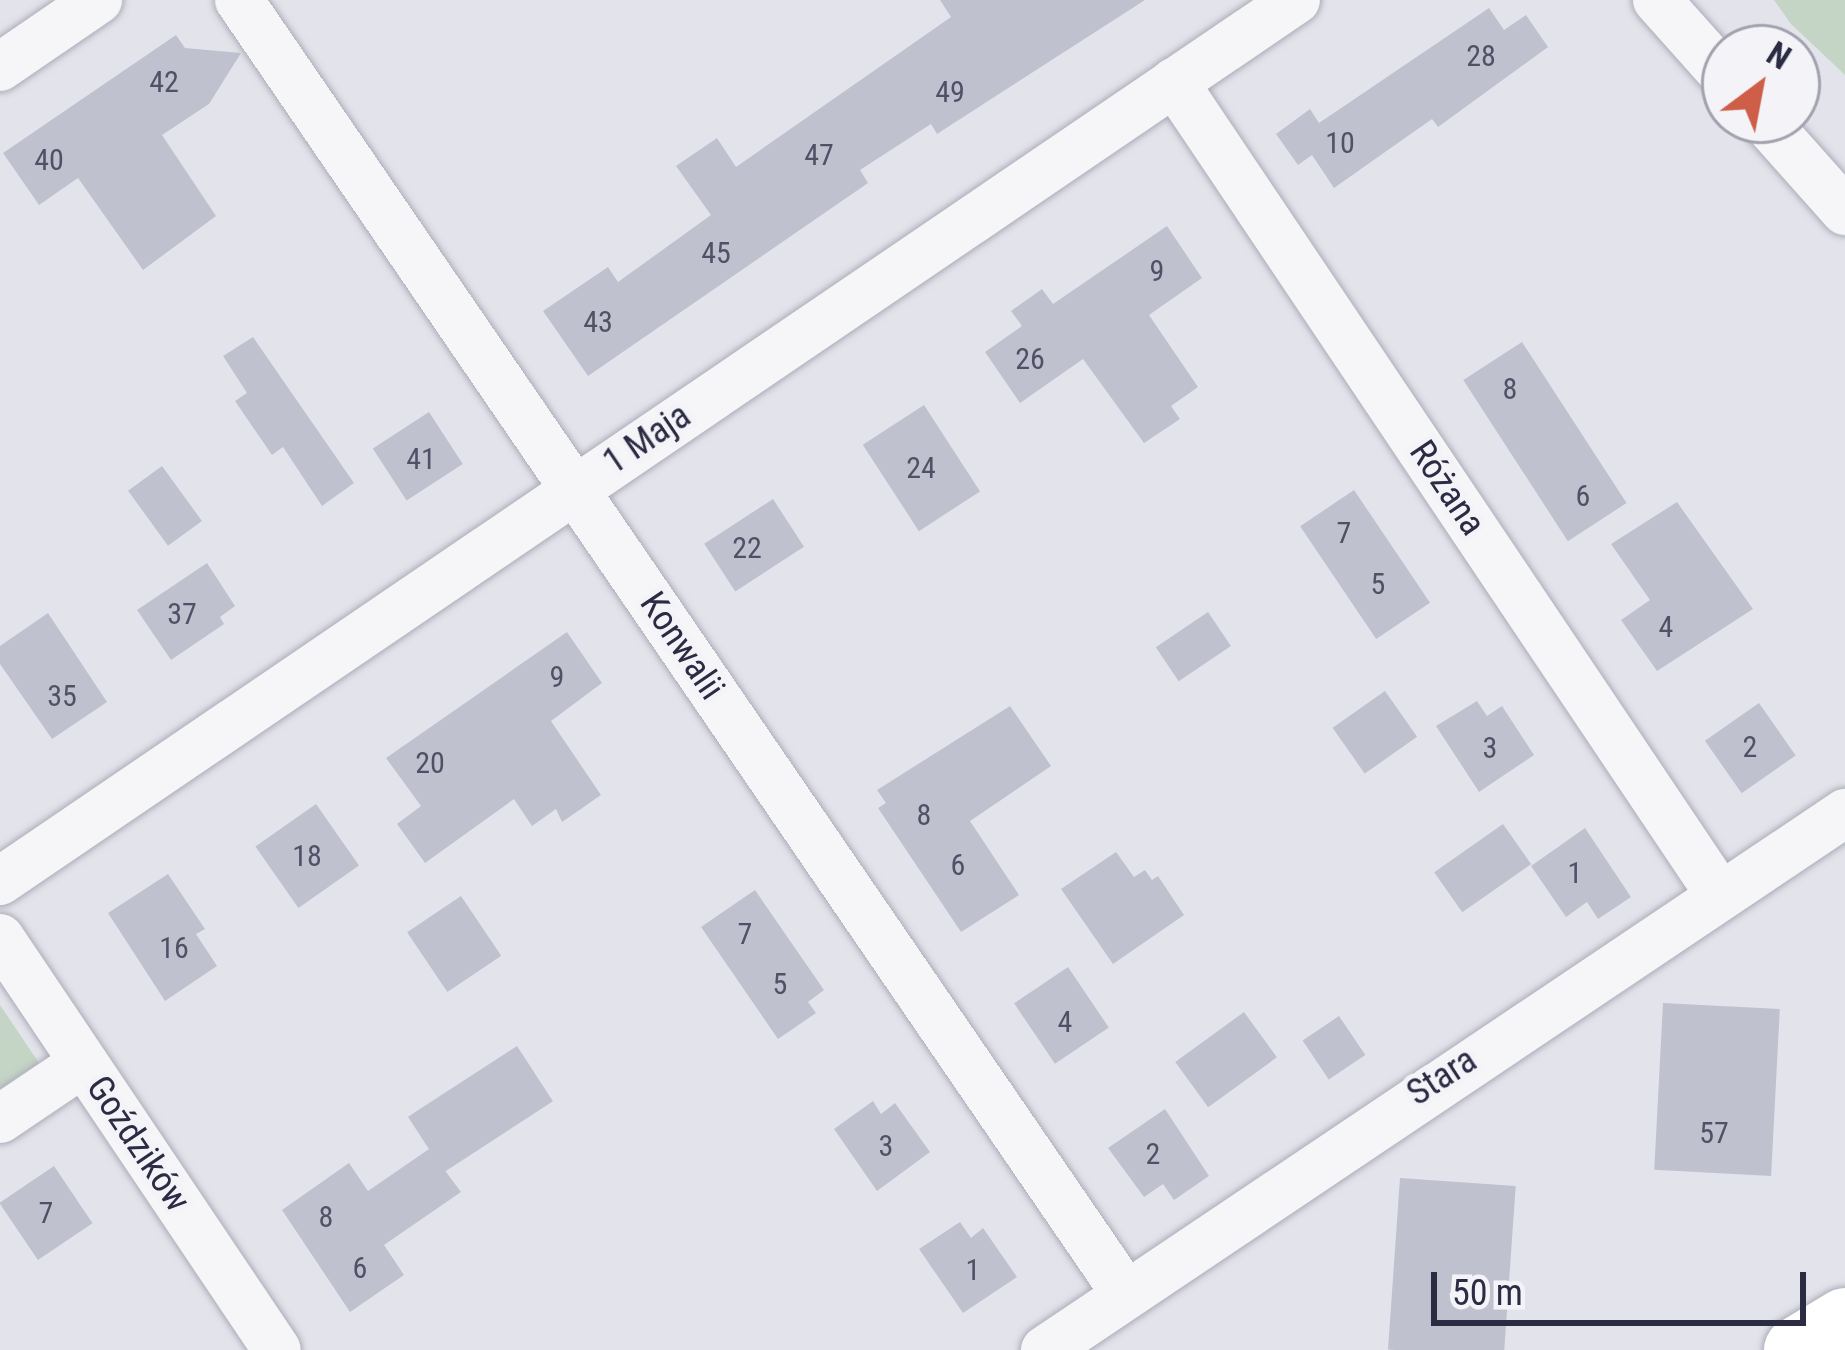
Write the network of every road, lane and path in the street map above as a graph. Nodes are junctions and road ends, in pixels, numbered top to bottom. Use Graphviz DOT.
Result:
graph roads {
  1 [pos="98,0"];
  2 [pos="239,0"];
  3 [pos="1296,0"];
  4 [pos="1657,0"];
  5 [pos="1701,49"];
  6 [pos="0,67"];
  7 [pos="1174,82"];
  8 [pos="1785,144"];
  9 [pos="1845,211"];
  10 [pos="574,489"];
  11 [pos="1845,813"];
  12 [pos="0,881"];
  13 [pos="1720,895"];
  14 [pos="0,938"];
  15 [pos="83,1064"];
  16 [pos="0,1119"];
  17 [pos="1125,1293"];
  18 [pos="1845,1321"];
  19 [pos="277,1350"];
  20 [pos="1045,1350"];
  21 [pos="1797,1350"];
  1 -- 6 [label="street"];
  2 -- 10 [label="street, Konwalii"];
  3 -- 7 [label="street, 1 Maja"];
  4 -- 5 [label="street"];
  7 -- 10 [label="street, 1 Maja"];
  7 -- 13 [label="street, Różana"];
  8 -- 9 [label="street"];
  10 -- 12 [label="street, 1 Maja"];
  10 -- 17 [label="street, Konwalii"];
  11 -- 13 [label="street, Stara"];
  13 -- 17 [label="street, Stara"];
  14 -- 15 [label="street, Goździków"];
  15 -- 16 [label="street"];
  15 -- 19 [label="street, Goździków"];
  17 -- 20 [label="street, Stara"];
  18 -- 21 [label="street"];
}
